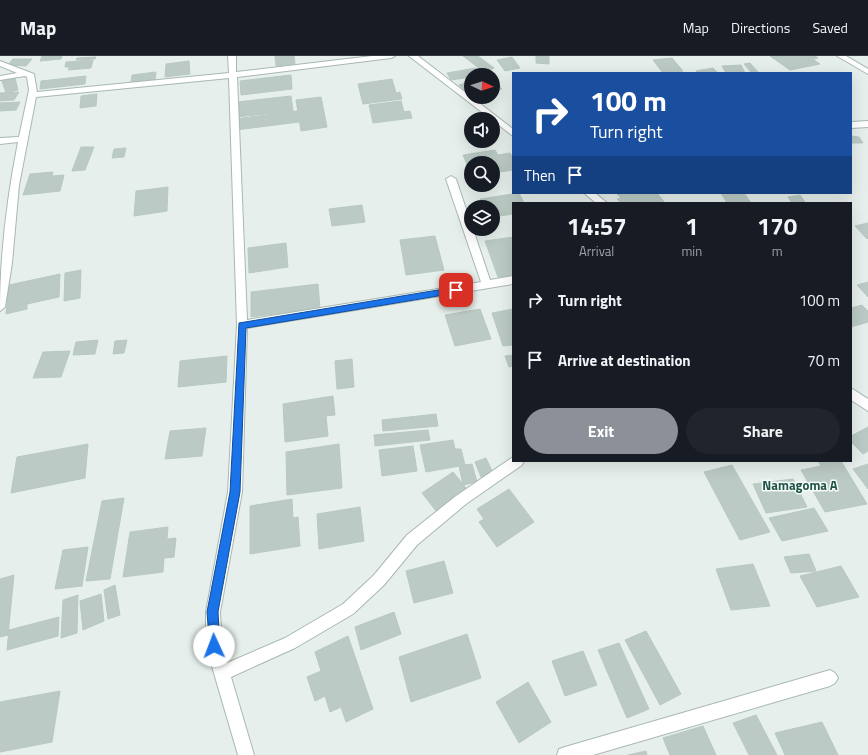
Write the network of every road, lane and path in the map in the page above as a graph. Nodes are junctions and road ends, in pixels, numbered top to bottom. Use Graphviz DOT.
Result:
graph roads {
  1 [pos="232,56"];
  2 [pos="391,56"];
  3 [pos="413,56"];
  4 [pos="841,56"];
  5 [pos="0,63"];
  6 [pos="868,72"];
  7 [pos="24,74"];
  8 [pos="232,75"];
  9 [pos="0,78"];
  10 [pos="32,95"];
  11 [pos="868,124"];
  12 [pos="852,125"];
  13 [pos="512,132"];
  14 [pos="24,139"];
  15 [pos="0,141"];
  16 [pos="451,179"];
  17 [pos="590,194"];
  18 [pos="601,202"];
  19 [pos="3,264"];
  20 [pos="512,280"];
  21 [pos="487,285"];
  22 [pos="0,307"];
  23 [pos="242,325"];
  24 [pos="852,394"];
  25 [pos="868,406"];
  26 [pos="517,462"];
  27 [pos="222,673"];
  28 [pos="830,678"];
  29 [pos="246,755"];
  30 [pos="564,755"];
  1 -- 8 [label="street"];
  2 -- 8 [label="street"];
  3 -- 13 [label="street"];
  4 -- 6 [label="street"];
  5 -- 7 [label="street"];
  7 -- 9 [label="street"];
  7 -- 10 [label="street"];
  8 -- 10 [label="street"];
  8 -- 23 [label="street"];
  10 -- 14 [label="street"];
  11 -- 12 [label="street"];
  14 -- 15 [label="street"];
  14 -- 19 [label="street"];
  16 -- 21 [label="street"];
  17 -- 18 [label="street"];
  19 -- 22 [label="street"];
  20 -- 21 [label="street"];
  21 -- 23 [label="street"];
  23 -- 27 [label="street"];
  24 -- 25 [label="street"];
  26 -- 27 [label="street"];
  27 -- 29 [label="street"];
  28 -- 30 [label="street"];
}
